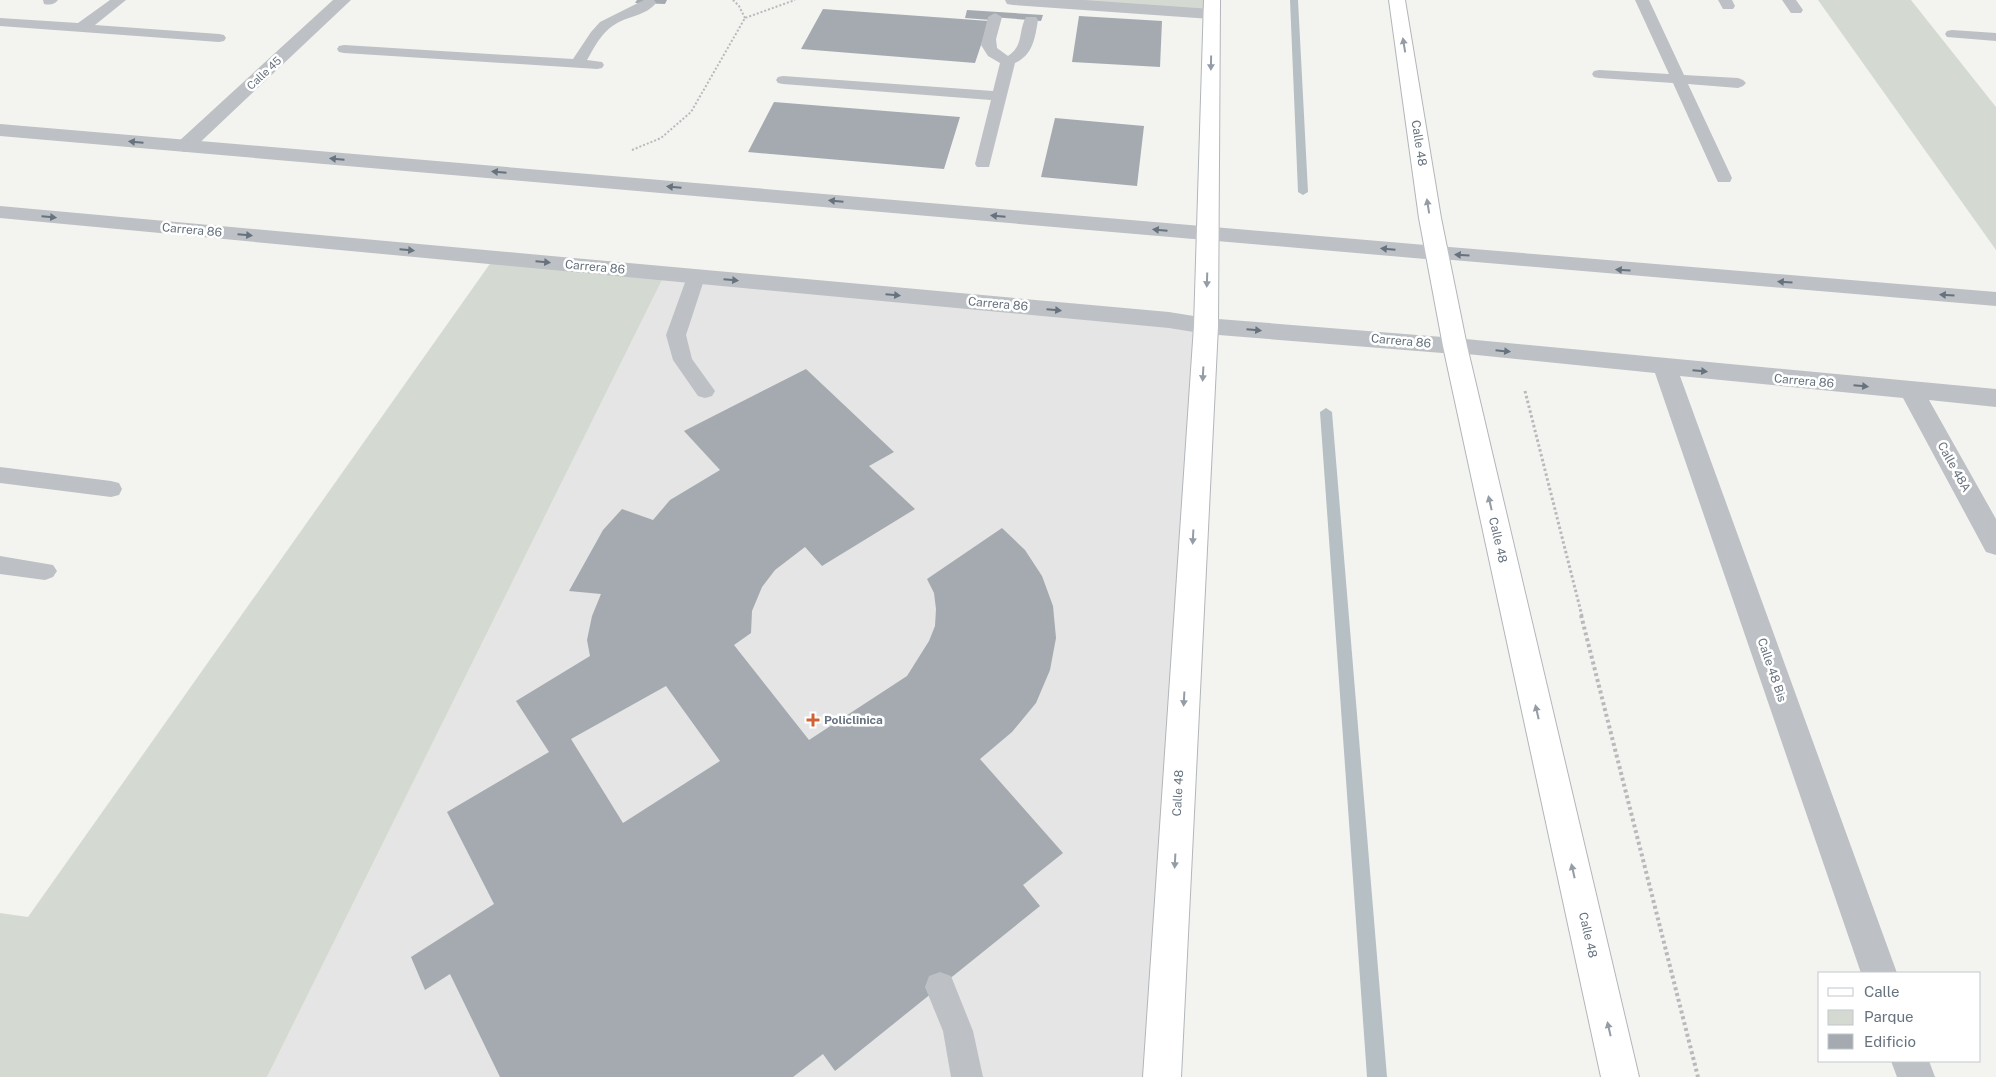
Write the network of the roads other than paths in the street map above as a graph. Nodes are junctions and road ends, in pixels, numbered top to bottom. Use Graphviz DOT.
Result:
graph roads {
  1 [pos="119,0"];
  2 [pos="343,0"];
  3 [pos="1013,0"];
  4 [pos="1397,0"];
  5 [pos="1642,0"];
  6 [pos="649,3"];
  7 [pos="1212,7"];
  8 [pos="998,10"];
  9 [pos="1034,12"];
  10 [pos="0,22"];
  11 [pos="81,28"];
  12 [pos="1952,34"];
  13 [pos="1996,37"];
  14 [pos="219,38"];
  15 [pos="344,49"];
  16 [pos="1008,61"];
  17 [pos="577,64"];
  18 [pos="597,65"];
  19 [pos="1599,74"];
  20 [pos="1678,79"];
  21 [pos="783,80"];
  22 [pos="1738,83"];
  23 [pos="1000,96"];
  24 [pos="0,130"];
  25 [pos="185,146"];
  26 [pos="983,164"];
  27 [pos="1724,178"];
  28 [pos="0,212"];
  29 [pos="1208,234"];
  30 [pos="1437,254"];
  31 [pos="696,277"];
  32 [pos="1996,299"];
  33 [pos="1206,326"];
  34 [pos="1455,346"];
  35 [pos="1665,368"];
  36 [pos="705,391"];
  37 [pos="1912,391"];
  38 [pos="1996,398"];
  39 [pos="0,474"];
  40 [pos="111,489"];
  41 [pos="1996,544"];
  42 [pos="0,565"];
  43 [pos="46,571"];
  44 [pos="1879,972"];
  45 [pos="940,987"];
  46 [pos="1910,1062"];
  47 [pos="967,1077"];
  48 [pos="1162,1077"];
  49 [pos="1620,1077"];
  50 [pos="1916,1077"];
  1 -- 11 [label="lane"];
  2 -- 25 [label="street, Calle 45"];
  3 -- 9 [label="street"];
  30 -- 4 [label="main road, Calle 48, one-way"];
  5 -- 20 [label="lane"];
  6 -- 17 [label="lane"];
  7 -- 9 [label="street"];
  7 -- 29 [label="main road, Calle 48, one-way"];
  8 -- 16 [label="lane"];
  9 -- 16 [label="lane"];
  10 -- 11 [label="lane"];
  11 -- 14 [label="lane"];
  12 -- 13 [label="lane"];
  15 -- 17 [label="lane"];
  16 -- 23 [label="lane"];
  17 -- 18 [label="lane"];
  19 -- 20 [label="lane"];
  20 -- 22 [label="lane"];
  20 -- 27 [label="lane"];
  21 -- 23 [label="lane"];
  23 -- 26 [label="lane"];
  25 -- 24 [label="street, one-way"];
  29 -- 25 [label="street, one-way"];
  28 -- 31 [label="street, Carrera 86, one-way"];
  30 -- 29 [label="street, one-way"];
  29 -- 33 [label="main road, Calle 48, one-way"];
  32 -- 30 [label="street, one-way"];
  30 -- 34 [label="main road, Calle 48"];
  31 -- 33 [label="street, Carrera 86, one-way"];
  31 -- 36 [label="lane"];
  33 -- 34 [label="street, Carrera 86, one-way"];
  33 -- 48 [label="main road, Calle 48, one-way"];
  34 -- 35 [label="street, Carrera 86, one-way"];
  49 -- 34 [label="main road, Calle 48, one-way"];
  35 -- 37 [label="street, Carrera 86, one-way"];
  35 -- 44 [label="street, Calle 48 Bis"];
  37 -- 38 [label="street, Carrera 86"];
  37 -- 41 [label="street, Calle 48A"];
  39 -- 40 [label="lane"];
  42 -- 43 [label="lane"];
  45 -- 47 [label="lane"];
  46 -- 50 [label="street"];
}
